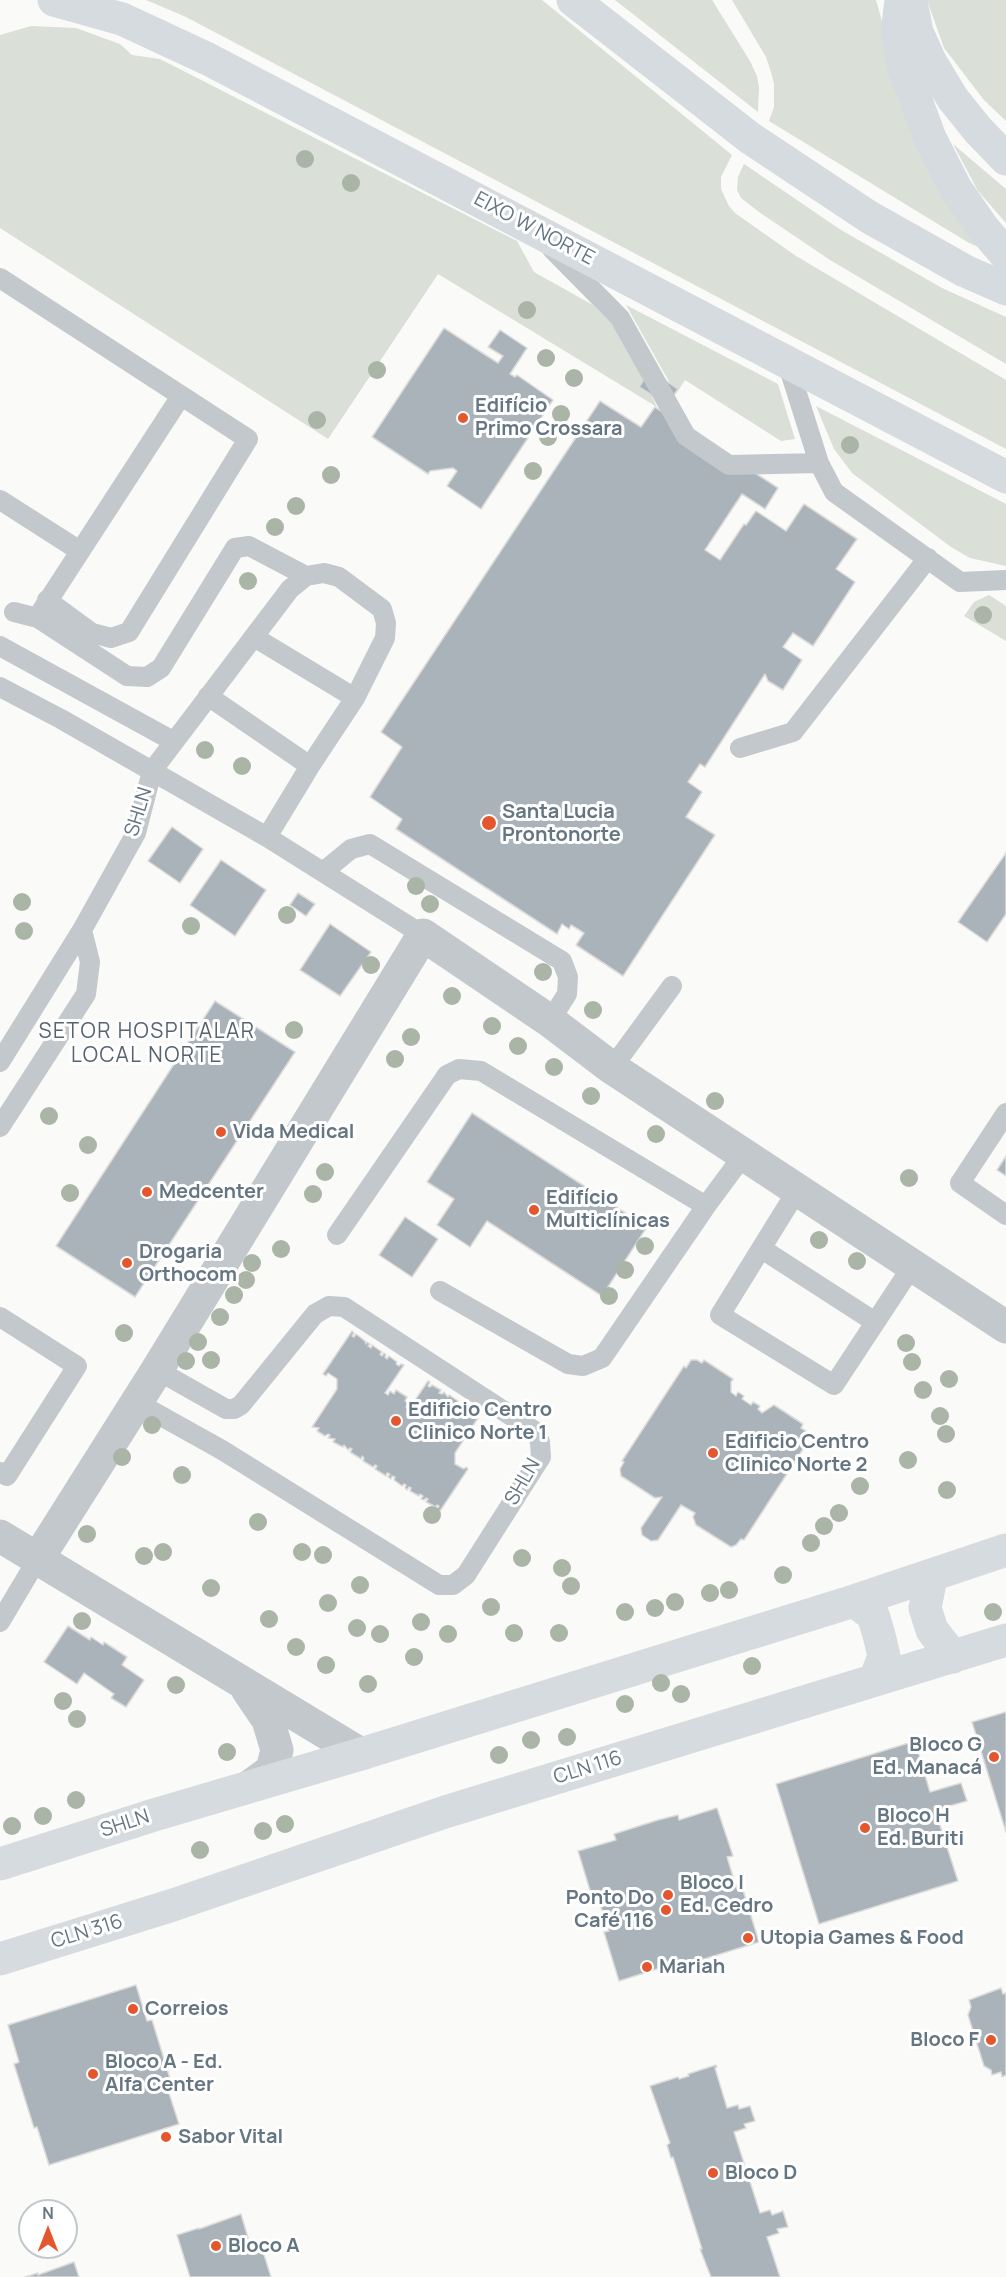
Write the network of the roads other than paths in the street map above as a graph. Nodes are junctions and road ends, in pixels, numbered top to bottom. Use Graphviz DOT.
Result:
graph roads {
  1 [pos="54,0"];
  2 [pos="573,0"];
  3 [pos="901,0"];
  4 [pos="910,0"];
  5 [pos="1006,159"];
  6 [pos="531,228"];
  7 [pos="1006,255"];
  8 [pos="0,278"];
  9 [pos="1006,289"];
  10 [pos="787,362"];
  11 [pos="181,396"];
  12 [pos="819,463"];
  13 [pos="1006,477"];
  14 [pos="0,500"];
  15 [pos="80,551"];
  16 [pos="928,558"];
  17 [pos="306,576"];
  18 [pos="1006,580"];
  19 [pos="47,600"];
  20 [pos="14,612"];
  21 [pos="38,618"];
  22 [pos="254,637"];
  23 [pos="1,648"];
  24 [pos="0,687"];
  25 [pos="208,696"];
  26 [pos="355,698"];
  27 [pos="174,741"];
  28 [pos="740,748"];
  29 [pos="310,766"];
  30 [pos="152,771"];
  31 [pos="267,837"];
  32 [pos="323,872"];
  33 [pos="82,930"];
  34 [pos="423,935"];
  35 [pos="672,986"];
  36 [pos="550,1021"];
  37 [pos="0,1062"];
  38 [pos="612,1068"];
  39 [pos="1006,1113"];
  40 [pos="0,1127"];
  41 [pos="745,1153"];
  42 [pos="798,1189"];
  43 [pos="706,1206"];
  44 [pos="1006,1215"];
  45 [pos="337,1235"];
  46 [pos="762,1249"];
  47 [pos="913,1265"];
  48 [pos="440,1291"];
  49 [pos="0,1317"];
  50 [pos="875,1322"];
  51 [pos="1006,1327"];
  52 [pos="157,1370"];
  53 [pos="136,1402"];
  54 [pos="0,1472"];
  55 [pos="0,1536"];
  56 [pos="1006,1550"];
  57 [pos="37,1560"];
  58 [pos="931,1577"];
  59 [pos="854,1601"];
  60 [pos="0,1622"];
  61 [pos="1006,1640"];
  62 [pos="953,1657"];
  63 [pos="875,1680"];
  64 [pos="242,1683"];
  65 [pos="361,1754"];
  66 [pos="250,1786"];
  67 [pos="0,1864"];
  68 [pos="174,1905"];
  69 [pos="0,1959"];
  1 -- 6 [label="main road, EIXO W NORTE"];
  2 -- 9 [label="main road"];
  3 -- 7 [label="main road"];
  4 -- 5 [label="main road"];
  6 -- 10 [label="main road, EIXO W NORTE"];
  6 -- 12 [label="lane"];
  8 -- 11 [label="lane"];
  10 -- 12 [label="lane"];
  10 -- 13 [label="main road, EIXO W NORTE"];
  11 -- 15 [label="lane"];
  11 -- 19 [label="lane"];
  12 -- 16 [label="lane"];
  14 -- 15 [label="lane"];
  15 -- 19 [label="lane"];
  16 -- 18 [label="lane"];
  16 -- 28 [label="lane"];
  17 -- 21 [label="lane"];
  17 -- 22 [label="lane"];
  17 -- 26 [label="lane"];
  19 -- 21 [label="lane"];
  20 -- 21 [label="lane"];
  22 -- 25 [label="lane"];
  22 -- 26 [label="lane"];
  23 -- 27 [label="lane"];
  24 -- 30 [label="lane"];
  25 -- 27 [label="lane"];
  25 -- 29 [label="lane"];
  26 -- 29 [label="lane"];
  27 -- 30 [label="lane"];
  29 -- 31 [label="lane"];
  30 -- 31 [label="lane, SHLN"];
  30 -- 33 [label="lane, SHLN"];
  31 -- 32 [label="lane, SHLN"];
  32 -- 34 [label="lane, SHLN"];
  32 -- 36 [label="lane"];
  33 -- 37 [label="lane, SHLN"];
  33 -- 40 [label="lane"];
  34 -- 36 [label="street, SHLN"];
  34 -- 52 [label="street"];
  35 -- 38 [label="lane"];
  36 -- 38 [label="street, SHLN"];
  38 -- 41 [label="street, SHLN"];
  39 -- 44 [label="lane"];
  41 -- 42 [label="street, SHLN"];
  41 -- 43 [label="lane"];
  42 -- 46 [label="lane"];
  42 -- 47 [label="street, SHLN"];
  43 -- 45 [label="lane"];
  43 -- 48 [label="lane"];
  46 -- 50 [label="lane"];
  46 -- 50 [label="lane"];
  47 -- 50 [label="lane"];
  47 -- 51 [label="street, SHLN"];
  49 -- 54 [label="lane"];
  52 -- 53 [label="street"];
  52 -- 53 [label="lane, SHLN"];
  53 -- 57 [label="street"];
  55 -- 57 [label="street, SHLN"];
  56 -- 58 [label="main road, SHLN"];
  57 -- 60 [label="lane"];
  57 -- 64 [label="street, SHLN"];
  58 -- 59 [label="main road, SHLN"];
  58 -- 62 [label="main road"];
  59 -- 63 [label="main road"];
  59 -- 65 [label="main road, SHLN"];
  61 -- 62 [label="main road, CLN 116"];
  62 -- 63 [label="main road, CLN 116"];
  63 -- 68 [label="main road, CLN 116"];
  64 -- 65 [label="street, SHLN"];
  64 -- 66 [label="street, SHLN"];
  65 -- 66 [label="main road, SHLN"];
  66 -- 67 [label="main road, SHLN"];
  68 -- 69 [label="main road, CLN 316"];
}
